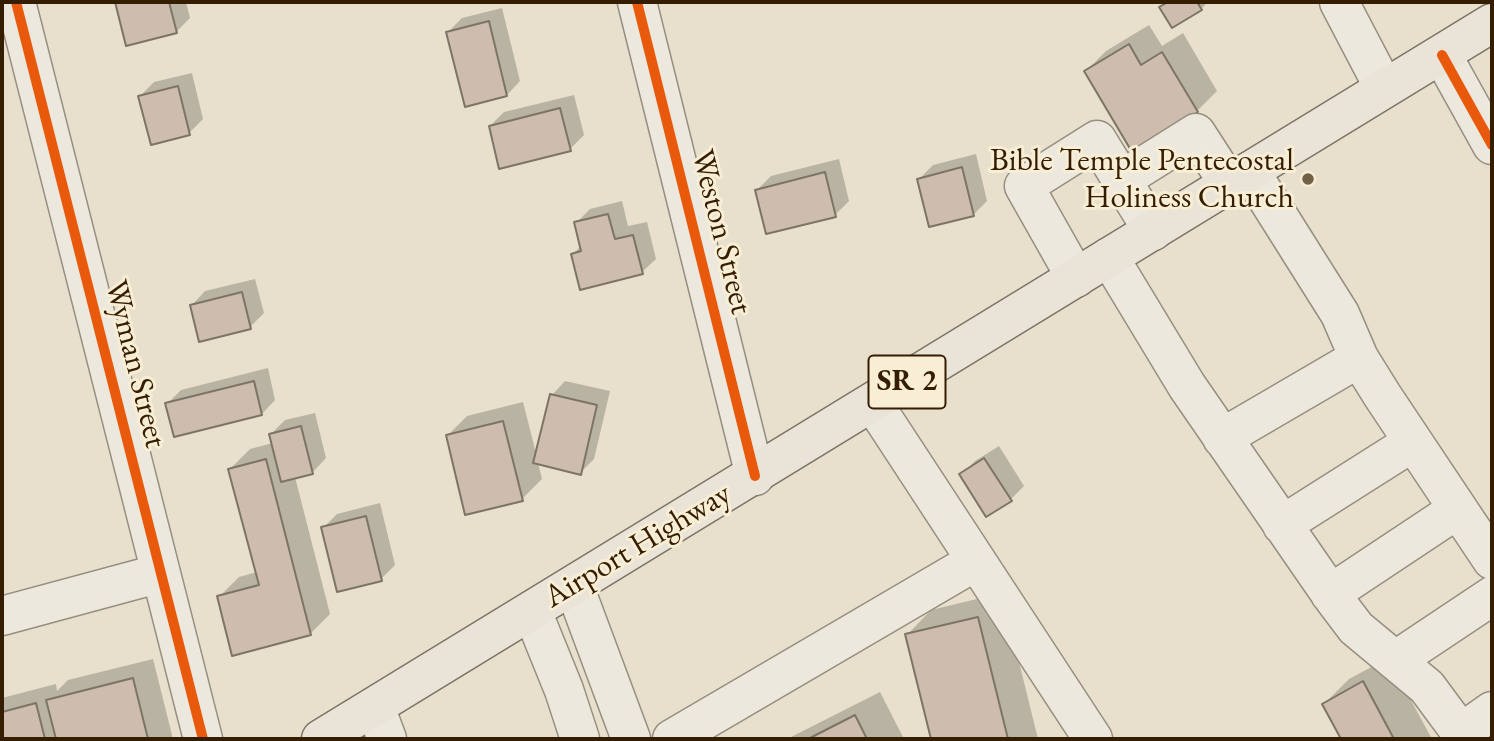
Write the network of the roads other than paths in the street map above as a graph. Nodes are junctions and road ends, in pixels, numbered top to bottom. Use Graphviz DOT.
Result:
graph roads {
  1 [pos="16,2"];
  2 [pos="637,2"];
  3 [pos="1339,2"];
  4 [pos="1492,23"];
  5 [pos="1442,55"];
  6 [pos="1384,88"];
  7 [pos="1492,145"];
  8 [pos="1240,178"];
  9 [pos="1121,180"];
  10 [pos="1153,231"];
  11 [pos="1110,257"];
  12 [pos="1076,278"];
  13 [pos="1359,358"];
  14 [pos="873,403"];
  15 [pos="1222,438"];
  16 [pos="1413,442"];
  17 [pos="755,475"];
  18 [pos="1458,509"];
  19 [pos="1282,525"];
  20 [pos="1492,560"];
  21 [pos="976,561"];
  22 [pos="161,573"];
  23 [pos="574,586"];
  24 [pos="1330,594"];
  25 [pos="1492,596"];
  26 [pos="532,611"];
  27 [pos="2,616"];
  28 [pos="1396,660"];
  29 [pos="1492,710"];
  30 [pos="381,723"];
  31 [pos="203,739"];
  32 [pos="321,739"];
  33 [pos="580,739"];
  34 [pos="631,739"];
  35 [pos="672,739"];
  36 [pos="1093,739"];
  1 -- 22 [label="street, Wyman Street"];
  2 -- 17 [label="street, Weston Street"];
  3 -- 6 [label="street"];
  4 -- 5 [label="main road, Airport Highway / SR 2"];
  5 -- 6 [label="main road, Airport Highway / SR 2"];
  5 -- 7 [label="street"];
  6 -- 8 [label="main road, Airport Highway / SR 2"];
  8 -- 9 [label="street"];
  8 -- 10 [label="main road, Airport Highway / SR 2"];
  8 -- 13 [label="street"];
  9 -- 10 [label="street"];
  9 -- 12 [label="street"];
  10 -- 11 [label="main road, Airport Highway / SR 2"];
  11 -- 12 [label="main road, Airport Highway / SR 2"];
  11 -- 15 [label="street"];
  12 -- 14 [label="main road, Airport Highway / SR 2"];
  13 -- 15 [label="street"];
  13 -- 16 [label="street"];
  14 -- 17 [label="main road, Airport Highway / SR 2"];
  14 -- 21 [label="street"];
  15 -- 19 [label="street"];
  16 -- 18 [label="street"];
  16 -- 19 [label="street"];
  17 -- 23 [label="main road, Airport Highway / SR 2"];
  18 -- 20 [label="street"];
  18 -- 24 [label="street"];
  19 -- 24 [label="street"];
  21 -- 35 [label="street"];
  21 -- 36 [label="street"];
  22 -- 27 [label="street"];
  22 -- 31 [label="street, Wyman Street"];
  23 -- 26 [label="main road, Airport Highway / SR 2"];
  23 -- 34 [label="street"];
  24 -- 28 [label="street"];
  25 -- 28 [label="street"];
  26 -- 30 [label="main road, Airport Highway / SR 2"];
  26 -- 33 [label="street"];
  28 -- 29 [label="street"];
  30 -- 32 [label="main road, Airport Highway / SR 2"];
}
